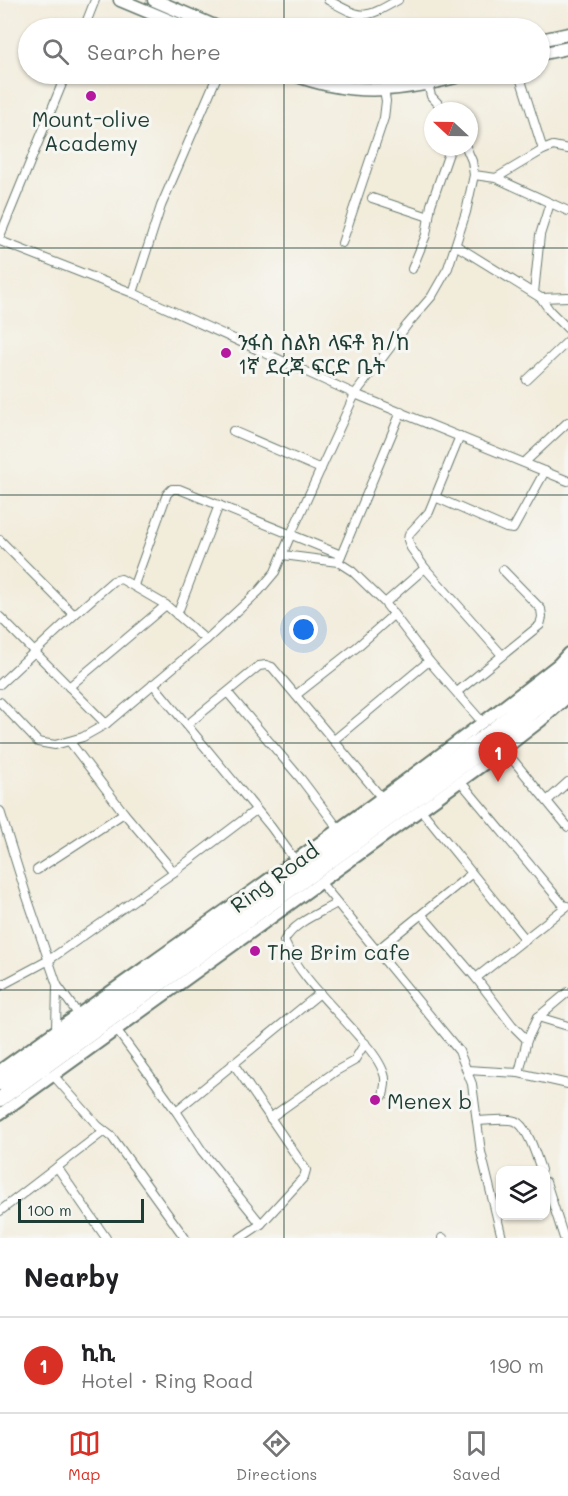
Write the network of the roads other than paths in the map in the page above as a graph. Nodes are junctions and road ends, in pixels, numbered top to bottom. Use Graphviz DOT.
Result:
graph roads {
  1 [pos="95,0"];
  2 [pos="120,0"];
  3 [pos="154,0"];
  4 [pos="328,0"];
  5 [pos="398,0"];
  6 [pos="88,18"];
  7 [pos="163,18"];
  8 [pos="196,18"];
  9 [pos="568,34"];
  10 [pos="550,38"];
  11 [pos="568,48"];
  12 [pos="550,52"];
  13 [pos="62,84"];
  14 [pos="214,84"];
  15 [pos="325,84"];
  16 [pos="428,84"];
  17 [pos="522,84"];
  18 [pos="384,90"];
  19 [pos="437,102"];
  20 [pos="568,149"];
  21 [pos="543,150"];
  22 [pos="448,156"];
  23 [pos="470,156"];
  24 [pos="474,175"];
  25 [pos="496,178"];
  26 [pos="372,198"];
  27 [pos="550,203"];
  28 [pos="568,211"];
  29 [pos="429,217"];
  30 [pos="0,236"];
  31 [pos="0,241"];
  32 [pos="342,243"];
  33 [pos="457,246"];
  34 [pos="412,269"];
  35 [pos="133,293"];
  36 [pos="534,293"];
  37 [pos="568,297"];
  38 [pos="541,298"];
  39 [pos="568,329"];
  40 [pos="568,341"];
  41 [pos="527,380"];
  42 [pos="356,394"];
  43 [pos="401,412"];
  44 [pos="568,422"];
  45 [pos="234,431"];
  46 [pos="460,436"];
  47 [pos="525,462"];
  48 [pos="321,469"];
  49 [pos="545,471"];
  50 [pos="568,481"];
  51 [pos="435,497"];
  52 [pos="219,505"];
  53 [pos="291,534"];
  54 [pos="0,540"];
  55 [pos="283,555"];
  56 [pos="340,559"];
  57 [pos="425,568"];
  58 [pos="503,570"];
  59 [pos="134,585"];
  60 [pos="385,603"];
  61 [pos="166,605"];
  62 [pos="74,615"];
  63 [pos="177,615"];
  64 [pos="393,615"];
  65 [pos="0,618"];
  66 [pos="206,640"];
  67 [pos="35,653"];
  68 [pos="568,653"];
  69 [pos="502,655"];
  70 [pos="429,661"];
  71 [pos="568,668"];
  72 [pos="568,683"];
  73 [pos="0,684"];
  74 [pos="153,684"];
  75 [pos="69,687"];
  76 [pos="457,692"];
  77 [pos="228,693"];
  78 [pos="296,695"];
  79 [pos="567,701"];
  80 [pos="0,702"];
  81 [pos="483,723"];
  82 [pos="106,724"];
  83 [pos="187,725"];
  84 [pos="334,740"];
  85 [pos="70,742"];
  86 [pos="504,749"];
  87 [pos="460,781"];
  88 [pos="568,782"];
  89 [pos="381,797"];
  90 [pos="547,801"];
  91 [pos="256,810"];
  92 [pos="420,810"];
  93 [pos="0,811"];
  94 [pos="124,813"];
  95 [pos="568,827"];
  96 [pos="338,828"];
  97 [pos="295,860"];
  98 [pos="37,870"];
  99 [pos="174,872"];
  100 [pos="471,874"];
  101 [pos="321,883"];
  102 [pos="337,903"];
  103 [pos="567,906"];
  104 [pos="422,915"];
  105 [pos="526,940"];
  106 [pos="376,951"];
  107 [pos="49,960"];
  108 [pos="476,978"];
  109 [pos="57,985"];
  110 [pos="0,986"];
  111 [pos="568,992"];
  112 [pos="320,993"];
  113 [pos="78,1014"];
  114 [pos="538,1017"];
  115 [pos="568,1026"];
  116 [pos="116,1029"];
  117 [pos="56,1030"];
  118 [pos="527,1040"];
  119 [pos="364,1043"];
  120 [pos="233,1064"];
  121 [pos="0,1070"];
  122 [pos="467,1070"];
  123 [pos="519,1073"];
  124 [pos="53,1075"];
  125 [pos="0,1083"];
  126 [pos="568,1085"];
  127 [pos="383,1096"];
  128 [pos="0,1099"];
  129 [pos="176,1111"];
  130 [pos="0,1114"];
  131 [pos="270,1118"];
  132 [pos="477,1121"];
  133 [pos="104,1131"];
  134 [pos="539,1166"];
  135 [pos="57,1167"];
  136 [pos="550,1194"];
  137 [pos="0,1211"];
  138 [pos="261,1224"];
  139 [pos="102,1237"];
  140 [pos="185,1238"];
  141 [pos="240,1238"];
  142 [pos="502,1238"];
  143 [pos="564,1238"];
  1 -- 6 [label="street"];
  2 -- 7 [label="main road"];
  3 -- 8 [label="main road"];
  4 -- 5 [label="street"];
  9 -- 10 [label="main road"];
  11 -- 12 [label="main road"];
  13 -- 30 [label="street"];
  14 -- 35 [label="street"];
  15 -- 18 [label="main road"];
  16 -- 18 [label="main road"];
  16 -- 19 [label="street"];
  17 -- 21 [label="street"];
  18 -- 32 [label="street"];
  20 -- 21 [label="street"];
  21 -- 25 [label="street"];
  22 -- 29 [label="street"];
  23 -- 24 [label="street"];
  24 -- 25 [label="street"];
  24 -- 33 [label="street"];
  25 -- 27 [label="street"];
  26 -- 29 [label="street"];
  27 -- 28 [label="street"];
  27 -- 36 [label="street"];
  29 -- 34 [label="street"];
  31 -- 35 [label="street"];
  33 -- 36 [label="street"];
  33 -- 42 [label="street"];
  35 -- 42 [label="street"];
  36 -- 38 [label="street"];
  37 -- 38 [label="street"];
  38 -- 39 [label="street"];
  40 -- 41 [label="street"];
  42 -- 43 [label="street"];
  42 -- 48 [label="street"];
  43 -- 46 [label="street"];
  43 -- 56 [label="street"];
  44 -- 47 [label="street"];
  45 -- 48 [label="street"];
  46 -- 47 [label="street"];
  46 -- 51 [label="street"];
  47 -- 49 [label="street"];
  48 -- 53 [label="street"];
  49 -- 50 [label="street"];
  49 -- 51 [label="street"];
  51 -- 57 [label="street"];
  52 -- 53 [label="street"];
  52 -- 59 [label="street"];
  52 -- 63 [label="street"];
  53 -- 55 [label="street"];
  53 -- 56 [label="street"];
  54 -- 62 [label="street"];
  55 -- 56 [label="street"];
  55 -- 66 [label="street"];
  56 -- 60 [label="street"];
  57 -- 60 [label="street"];
  57 -- 69 [label="street"];
  58 -- 69 [label="street"];
  59 -- 61 [label="street"];
  59 -- 62 [label="street"];
  60 -- 64 [label="street"];
  61 -- 63 [label="street"];
  61 -- 75 [label="street"];
  62 -- 67 [label="street"];
  63 -- 66 [label="street"];
  64 -- 70 [label="street"];
  64 -- 78 [label="street"];
  65 -- 67 [label="street"];
  66 -- 74 [label="street"];
  67 -- 73 [label="street"];
  67 -- 75 [label="street"];
  68 -- 81 [label="street"];
  69 -- 76 [label="street"];
  70 -- 76 [label="street"];
  70 -- 84 [label="street"];
  71 -- 125 [label="highway, Ring Road"];
  72 -- 128 [label="highway, Ring Road"];
  74 -- 82 [label="street"];
  74 -- 83 [label="street"];
  75 -- 82 [label="street"];
  76 -- 81 [label="street"];
  77 -- 78 [label="street"];
  77 -- 83 [label="street"];
  77 -- 96 [label="street"];
  78 -- 84 [label="street"];
  79 -- 86 [label="street"];
  80 -- 85 [label="street"];
  81 -- 89 [label="street"];
  82 -- 85 [label="street"];
  83 -- 91 [label="street"];
  84 -- 89 [label="street"];
  85 -- 94 [label="street"];
  86 -- 87 [label="street"];
  86 -- 90 [label="street"];
  87 -- 92 [label="street"];
  87 -- 103 [label="street"];
  88 -- 90 [label="street"];
  89 -- 96 [label="street"];
  90 -- 95 [label="street"];
  91 -- 97 [label="street"];
  91 -- 99 [label="street"];
  92 -- 100 [label="street"];
  92 -- 101 [label="street"];
  93 -- 107 [label="street"];
  94 -- 98 [label="street"];
  94 -- 99 [label="street"];
  96 -- 97 [label="street"];
  97 -- 113 [label="street"];
  99 -- 107 [label="street"];
  100 -- 104 [label="street"];
  100 -- 105 [label="street"];
  101 -- 102 [label="street"];
  101 -- 116 [label="street"];
  102 -- 106 [label="street"];
  102 -- 112 [label="street"];
  103 -- 105 [label="street"];
  104 -- 106 [label="street"];
  104 -- 108 [label="street"];
  105 -- 108 [label="street"];
  106 -- 122 [label="street"];
  107 -- 109 [label="street"];
  107 -- 110 [label="street"];
  108 -- 118 [label="street"];
  109 -- 113 [label="street"];
  109 -- 117 [label="street"];
  111 -- 114 [label="street"];
  112 -- 119 [label="street"];
  112 -- 120 [label="street"];
  113 -- 117 [label="street"];
  114 -- 115 [label="street"];
  114 -- 118 [label="street"];
  116 -- 124 [label="street"];
  116 -- 129 [label="street"];
  117 -- 121 [label="street"];
  118 -- 123 [label="street"];
  119 -- 127 [label="street"];
  119 -- 131 [label="street"];
  120 -- 129 [label="street"];
  120 -- 131 [label="street"];
  122 -- 123 [label="street"];
  122 -- 132 [label="street"];
  123 -- 126 [label="street"];
  124 -- 130 [label="street"];
  124 -- 133 [label="street"];
  129 -- 138 [label="street"];
  131 -- 138 [label="street"];
  132 -- 134 [label="street"];
  132 -- 142 [label="street"];
  133 -- 135 [label="street"];
  133 -- 140 [label="street"];
  135 -- 137 [label="street"];
  135 -- 139 [label="street"];
  136 -- 143 [label="street"];
  138 -- 141 [label="street"];
}
